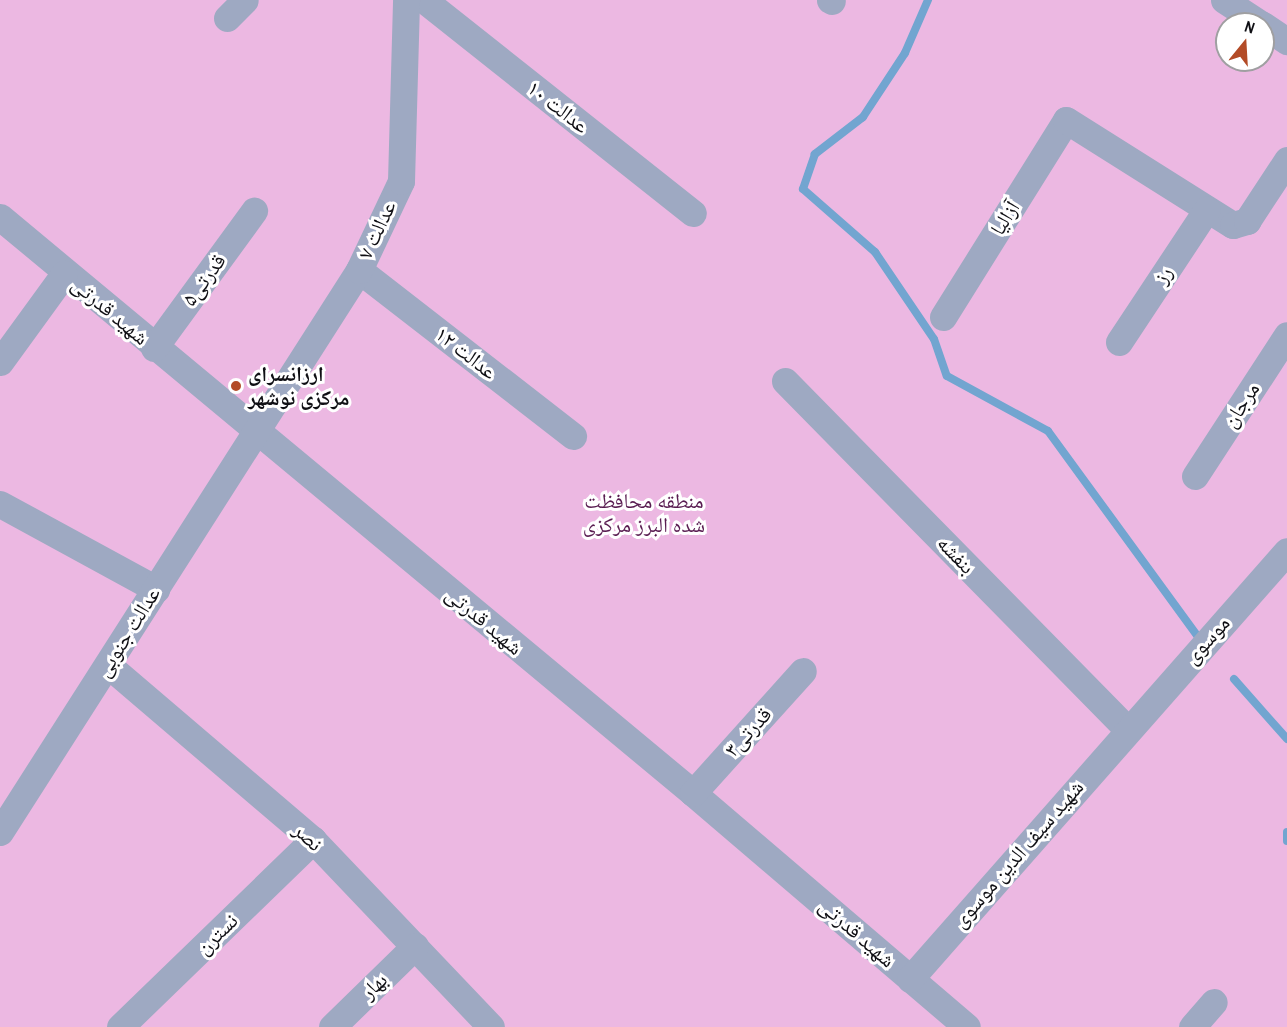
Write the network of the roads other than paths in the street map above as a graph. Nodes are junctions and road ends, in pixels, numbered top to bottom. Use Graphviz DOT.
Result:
graph roads {
  1 [pos="406,0"];
  2 [pos="424,0"];
  3 [pos="1224,0"];
  4 [pos="1242,12"];
  5 [pos="1284,170"];
  6 [pos="1207,208"];
  7 [pos="254,211"];
  8 [pos="693,213"];
  9 [pos="0,217"];
  10 [pos="359,270"];
  11 [pos="64,274"];
  12 [pos="943,317"];
  13 [pos="1287,335"];
  14 [pos="1119,342"];
  15 [pos="154,348"];
  16 [pos="0,362"];
  17 [pos="784,381"];
  18 [pos="256,432"];
  19 [pos="573,436"];
  20 [pos="1195,476"];
  21 [pos="0,504"];
  22 [pos="1287,550"];
  23 [pos="156,589"];
  24 [pos="108,665"];
  25 [pos="803,671"];
  26 [pos="1126,729"];
  27 [pos="693,793"];
  28 [pos="0,832"];
  29 [pos="313,840"];
  30 [pos="416,946"];
  31 [pos="910,979"];
  32 [pos="1214,1002"];
  33 [pos="120,1027"];
  34 [pos="332,1027"];
  35 [pos="491,1027"];
  36 [pos="967,1027"];
  37 [pos="1192,1027"];
  1 -- 10 [label="street, ۷ عدالت"];
  2 -- 8 [label="street, عدالت ۱۰"];
  3 -- 4 [label="street"];
  5 -- 6 [label="street"];
  6 -- 12 [label="street, آزالیا"];
  6 -- 14 [label="street, رز"];
  7 -- 15 [label="street, قدرتی۵"];
  9 -- 11 [label="street, شهید قدرتی"];
  10 -- 18 [label="street, ۷ عدالت"];
  10 -- 19 [label="street, عدالت ۱۲"];
  11 -- 15 [label="street, شهید قدرتی"];
  11 -- 16 [label="street"];
  13 -- 20 [label="street, مرجان"];
  15 -- 18 [label="street, شهید قدرتی"];
  17 -- 26 [label="street, بنفشه"];
  18 -- 23 [label="street, عدالت جنوبی"];
  18 -- 27 [label="street, شهید قدرتی"];
  21 -- 23 [label="street"];
  22 -- 26 [label="street, موسوی"];
  23 -- 24 [label="street, عدالت جنوبی"];
  24 -- 28 [label="street, عدالت جنوبی"];
  24 -- 29 [label="street, نصر"];
  25 -- 27 [label="street, قدرتی۳"];
  26 -- 31 [label="street, شهید سیف الدین موسوی"];
  27 -- 31 [label="street, شهید قدرتی"];
  29 -- 30 [label="street, نصر"];
  29 -- 33 [label="street, نسترن"];
  30 -- 34 [label="street, بهار"];
  30 -- 35 [label="street, نصر"];
  31 -- 36 [label="street, شهید قدرتی"];
  32 -- 37 [label="street"];
}
